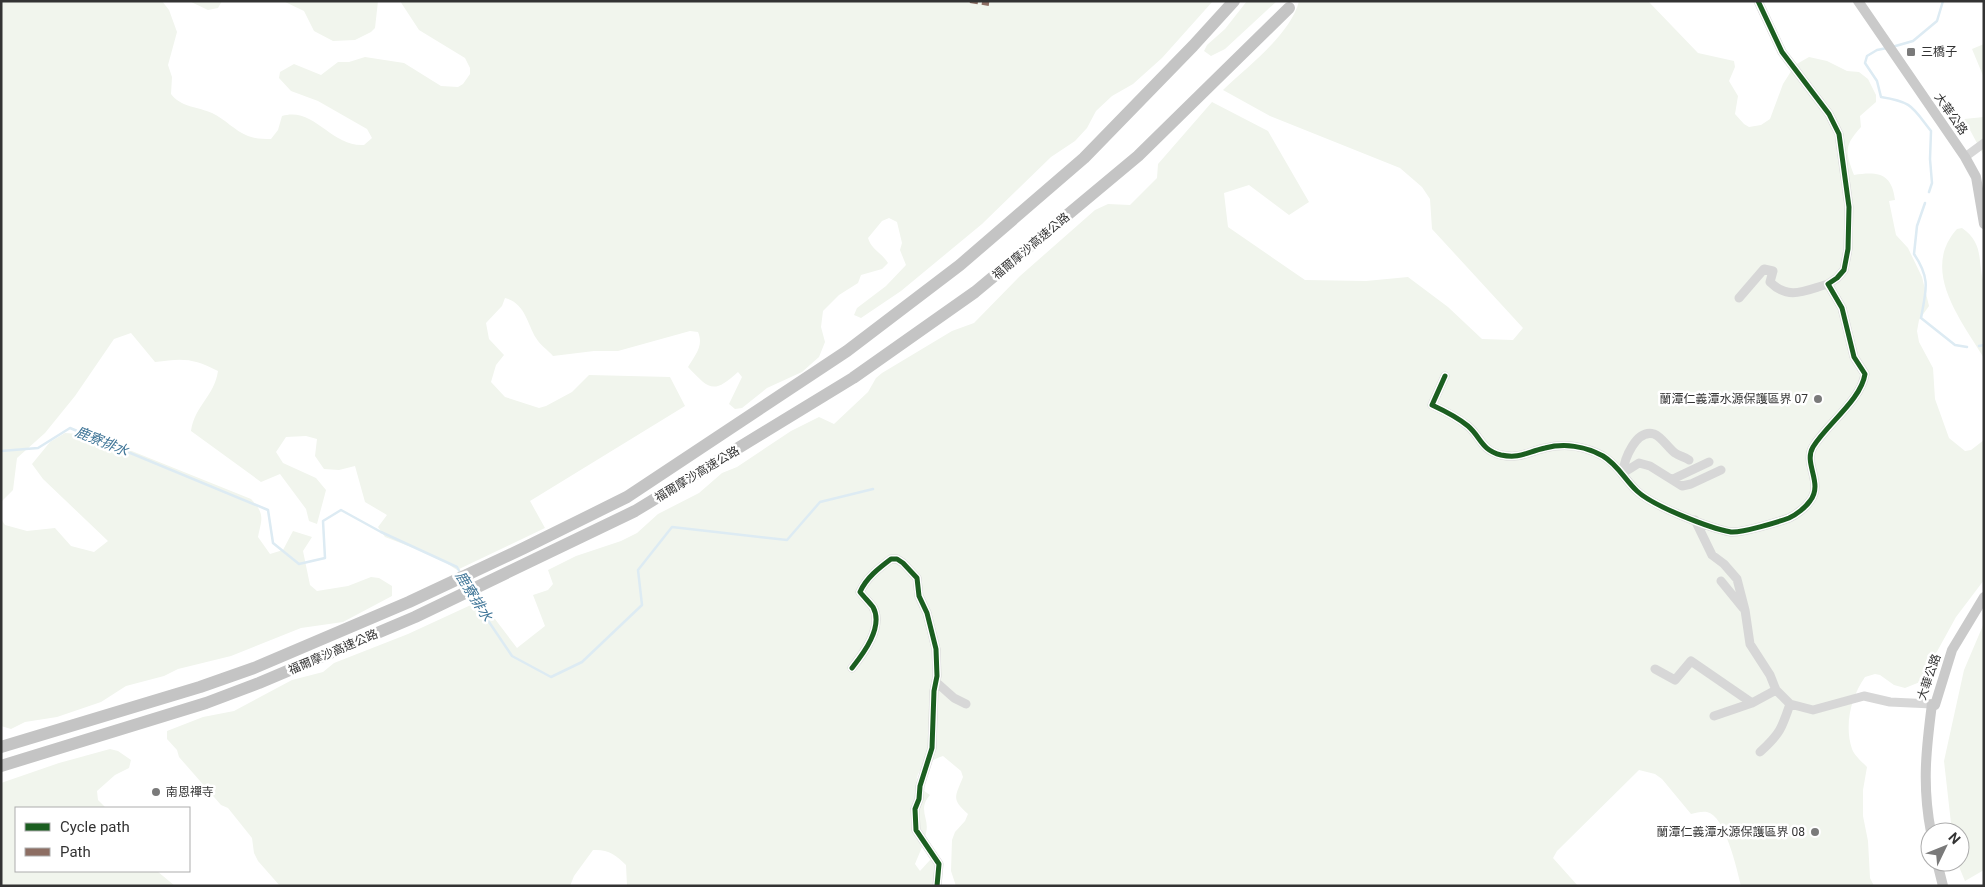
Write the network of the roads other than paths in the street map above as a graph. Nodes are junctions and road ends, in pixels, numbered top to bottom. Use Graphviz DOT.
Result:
graph roads {
  1 [pos="1234,1"];
  2 [pos="1758,1"];
  3 [pos="1858,1"];
  4 [pos="1289,8"];
  5 [pos="1984,143"];
  6 [pos="1965,157"];
  7 [pos="1980,178"];
  8 [pos="1984,224"];
  9 [pos="1828,284"];
  10 [pos="1739,298"];
  11 [pos="1445,376"];
  12 [pos="1689,460"];
  13 [pos="1709,462"];
  14 [pos="1721,470"];
  15 [pos="1623,473"];
  16 [pos="1673,479"];
  17 [pos="1695,520"];
  18 [pos="1721,581"];
  19 [pos="1984,598"];
  20 [pos="1745,610"];
  21 [pos="852,668"];
  22 [pos="1655,669"];
  23 [pos="936,682"];
  24 [pos="1776,690"];
  25 [pos="1752,703"];
  26 [pos="966,704"];
  27 [pos="1790,704"];
  28 [pos="1932,704"];
  29 [pos="1714,716"];
  30 [pos="1,747"];
  31 [pos="1760,752"];
  32 [pos="1,766"];
  33 [pos="1929,822"];
  34 [pos="1940,872"];
  35 [pos="938,886"];
  36 [pos="1943,886"];
  1 -- 30 [label="highway, 福爾摩沙高速公路"];
  2 -- 9 [label="street"];
  3 -- 6 [label="main road, 大華公路"];
  4 -- 32 [label="highway, 福爾摩沙高速公路"];
  5 -- 6 [label="street"];
  6 -- 7 [label="main road, 大華公路"];
  7 -- 8 [label="main road, 大華公路"];
  9 -- 10 [label="street"];
  9 -- 17 [label="street"];
  11 -- 15 [label="street"];
  12 -- 15 [label="street"];
  13 -- 16 [label="street"];
  14 -- 16 [label="street"];
  15 -- 16 [label="street"];
  15 -- 17 [label="street"];
  17 -- 20 [label="street"];
  18 -- 20 [label="street"];
  19 -- 28 [label="main road, 大華公路"];
  20 -- 24 [label="street"];
  21 -- 23 [label="street"];
  22 -- 25 [label="street"];
  23 -- 26 [label="street"];
  23 -- 35 [label="street"];
  24 -- 25 [label="street"];
  24 -- 27 [label="street"];
  25 -- 29 [label="street"];
  27 -- 28 [label="street"];
  27 -- 31 [label="street"];
  28 -- 33 [label="main road, 大華公路"];
  34 -- 36 [label="main road"];
}
